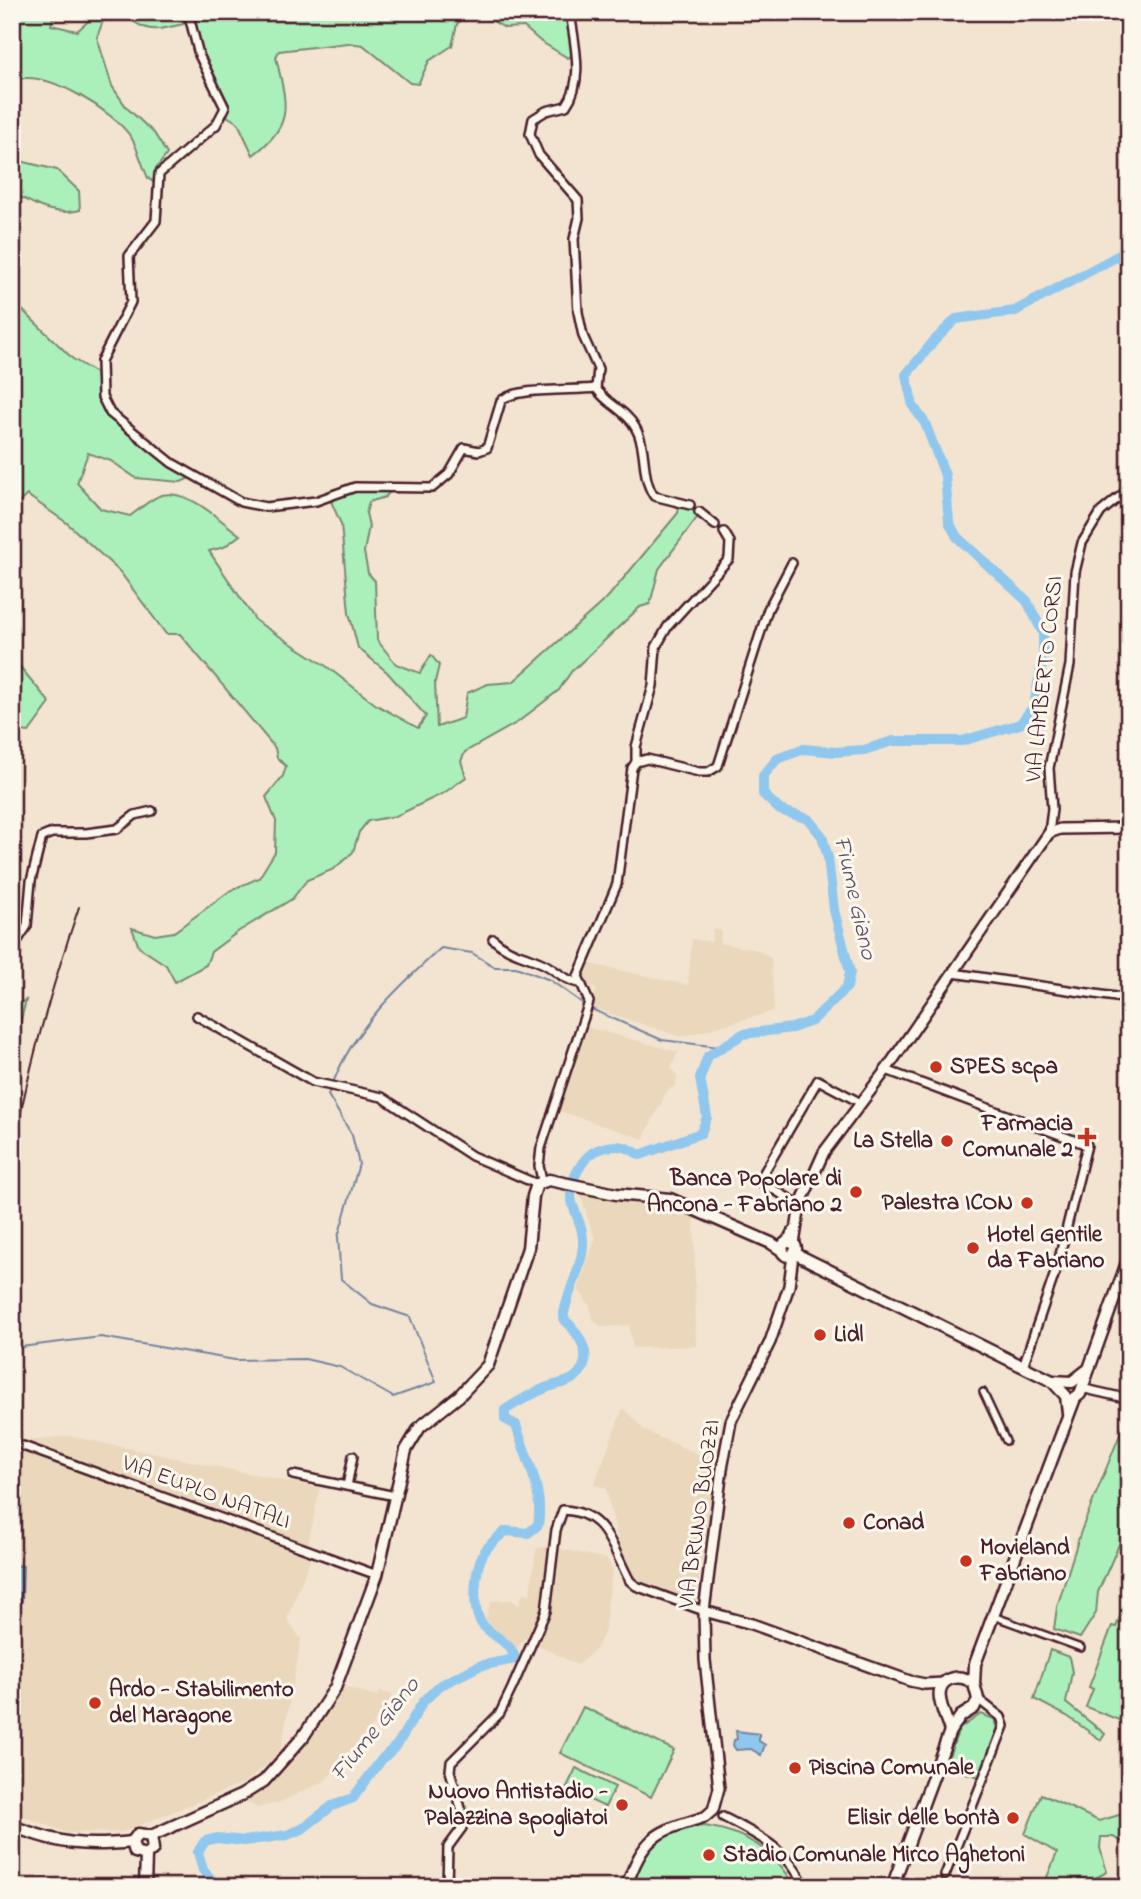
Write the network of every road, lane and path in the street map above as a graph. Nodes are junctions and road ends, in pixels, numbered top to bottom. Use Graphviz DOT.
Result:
graph roads {
  1 [pos="188,12"];
  2 [pos="570,12"];
  3 [pos="596,388"];
  4 [pos="1129,489"];
  5 [pos="690,505"];
  6 [pos="699,512"];
  7 [pos="715,525"];
  8 [pos="724,532"];
  9 [pos="792,563"];
  10 [pos="636,762"];
  11 [pos="1052,809"];
  12 [pos="152,811"];
  13 [pos="1129,828"];
  14 [pos="1060,829"];
  15 [pos="1049,833"];
  16 [pos="493,939"];
  17 [pos="12,949"];
  18 [pos="953,972"];
  19 [pos="579,982"];
  20 [pos="1129,999"];
  21 [pos="197,1016"];
  22 [pos="886,1070"];
  23 [pos="861,1103"];
  24 [pos="540,1182"];
  25 [pos="800,1205"];
  26 [pos="789,1249"];
  27 [pos="1129,1257"];
  28 [pos="812,1260"];
  29 [pos="791,1276"];
  30 [pos="1023,1366"];
  31 [pos="1073,1390"];
  32 [pos="983,1392"];
  33 [pos="1129,1399"];
  34 [pos="1006,1441"];
  35 [pos="23,1446"];
  36 [pos="353,1455"];
  37 [pos="293,1475"];
  38 [pos="347,1486"];
  39 [pos="396,1496"];
  40 [pos="377,1576"];
  41 [pos="704,1606"];
  42 [pos="993,1616"];
  43 [pos="1081,1648"];
  44 [pos="975,1664"];
  45 [pos="961,1677"];
  46 [pos="944,1683"];
  47 [pos="925,1684"];
  48 [pos="974,1685"];
  49 [pos="939,1698"];
  50 [pos="976,1704"];
  51 [pos="945,1712"];
  52 [pos="961,1716"];
  53 [pos="950,1731"];
  54 [pos="723,1817"];
  55 [pos="12,1826"];
  56 [pos="150,1836"];
  57 [pos="132,1842"];
  58 [pos="146,1855"];
  59 [pos="945,1875"];
  60 [pos="145,1887"];
  61 [pos="447,1887"];
  62 [pos="626,1887"];
  63 [pos="805,1887"];
  64 [pos="891,1887"];
  1 -- 3 [label="street"];
  2 -- 3 [label="street"];
  3 -- 5 [label="street"];
  4 -- 11 [label="street, VIA LAMBERTO CORSI"];
  6 -- 7 [label="street"];
  8 -- 10 [label="street"];
  9 -- 10 [label="street"];
  10 -- 19 [label="street"];
  11 -- 14 [label="street, VIA LAMBERTO CORSI"];
  11 -- 15 [label="street, VIA LAMBERTO CORSI"];
  12 -- 17 [label="street"];
  13 -- 14 [label="street"];
  14 -- 15 [label="street"];
  15 -- 18 [label="street, VIA LAMBERTO CORSI"];
  16 -- 19 [label="street"];
  18 -- 20 [label="street"];
  18 -- 22 [label="street, VIA LAMBERTO CORSI"];
  19 -- 24 [label="street"];
  21 -- 24 [label="street"];
  22 -- 23 [label="street, VIA LAMBERTO CORSI"];
  22 -- 30 [label="street"];
  23 -- 25 [label="street, VIA LAMBERTO CORSI"];
  23 -- 25 [label="street"];
  24 -- 26 [label="main road"];
  24 -- 39 [label="main road"];
  25 -- 26 [label="street, VIA LAMBERTO CORSI"];
  26 -- 28 [label="main road"];
  26 -- 29 [label="street"];
  27 -- 31 [label="main road"];
  28 -- 29 [label="street"];
  28 -- 30 [label="main road"];
  29 -- 41 [label="street, VIA BRUNO BUOZZI"];
  30 -- 31 [label="main road"];
  31 -- 33 [label="street"];
  31 -- 42 [label="main road"];
  32 -- 34 [label="street"];
  35 -- 40 [label="street, VIA EUPLO NATALI"];
  36 -- 38 [label="street"];
  37 -- 38 [label="street"];
  38 -- 39 [label="street"];
  39 -- 40 [label="main road"];
  40 -- 56 [label="main road"];
  41 -- 47 [label="street"];
  41 -- 61 [label="street"];
  41 -- 62 [label="street, VIA BRUNO BUOZZI"];
  42 -- 43 [label="street"];
  42 -- 44 [label="main road"];
  44 -- 45 [label="main road"];
  44 -- 48 [label="main road"];
  45 -- 46 [label="main road"];
  45 -- 48 [label="main road"];
  46 -- 47 [label="street"];
  46 -- 49 [label="main road"];
  47 -- 49 [label="street"];
  48 -- 50 [label="main road"];
  49 -- 51 [label="main road"];
  50 -- 52 [label="main road"];
  50 -- 59 [label="street"];
  51 -- 52 [label="main road"];
  51 -- 53 [label="main road"];
  52 -- 53 [label="main road"];
  53 -- 64 [label="main road"];
  54 -- 63 [label="street"];
  55 -- 57 [label="main road"];
  56 -- 57 [label="main road"];
  56 -- 58 [label="main road"];
  57 -- 58 [label="main road"];
  58 -- 60 [label="main road"];
}
